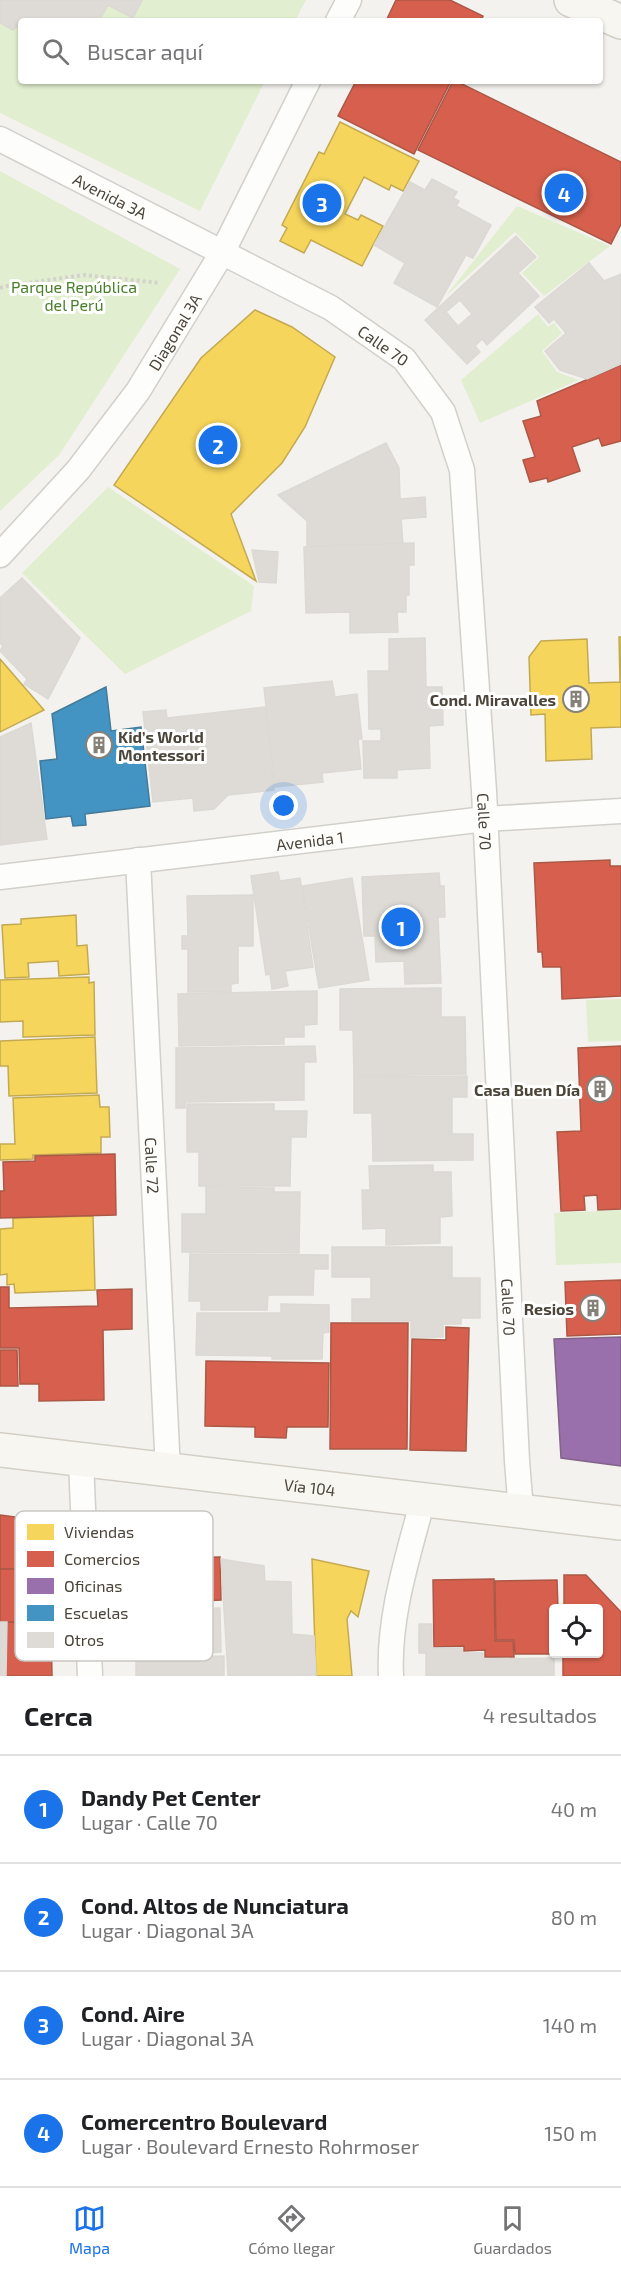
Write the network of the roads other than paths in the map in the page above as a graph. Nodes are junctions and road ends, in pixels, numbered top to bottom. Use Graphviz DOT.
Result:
graph roads {
  1 [pos="349,0"];
  2 [pos="571,0"];
  3 [pos="340,18"];
  4 [pos="621,22"];
  5 [pos="306,84"];
  6 [pos="0,139"];
  7 [pos="222,253"];
  8 [pos="0,555"];
  9 [pos="621,811"];
  10 [pos="485,819"];
  11 [pos="138,860"];
  12 [pos="0,877"];
  13 [pos="0,1450"];
  14 [pos="81,1460"];
  15 [pos="168,1470"];
  16 [pos="423,1500"];
  17 [pos="83,1511"];
  18 [pos="521,1511"];
  19 [pos="621,1523"];
  20 [pos="89,1661"];
  21 [pos="90,1676"];
  22 [pos="391,1676"];
  1 -- 3 [label="street"];
  2 -- 4 [label="main road"];
  5 -- 7 [label="street, Diagonal 3A"];
  6 -- 7 [label="street, Avenida 3A"];
  7 -- 8 [label="street, Diagonal 3A"];
  7 -- 10 [label="street, Calle 70"];
  9 -- 10 [label="street, Avenida 1"];
  10 -- 11 [label="street, Avenida 1"];
  10 -- 18 [label="street, Calle 70"];
  11 -- 12 [label="street, Avenida 1"];
  11 -- 15 [label="street, Calle 72"];
  13 -- 14 [label="main road, Vía 104"];
  14 -- 15 [label="main road, Vía 104"];
  14 -- 17 [label="street"];
  15 -- 16 [label="main road, Vía 104"];
  16 -- 18 [label="main road, Vía 104"];
  16 -- 22 [label="street"];
  18 -- 19 [label="main road, Vía 104"];
  20 -- 21 [label="street"];
}
